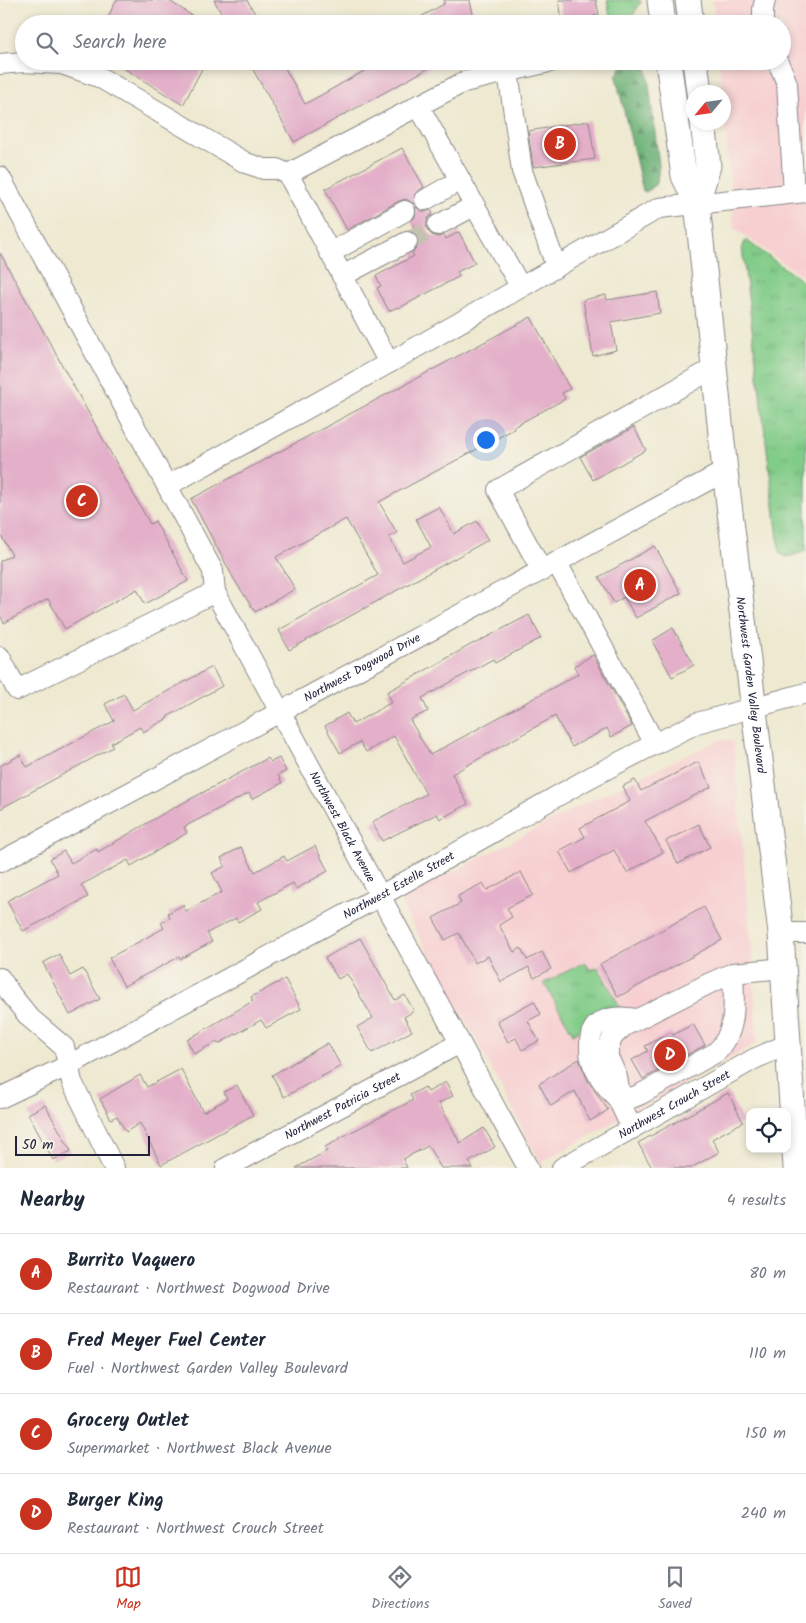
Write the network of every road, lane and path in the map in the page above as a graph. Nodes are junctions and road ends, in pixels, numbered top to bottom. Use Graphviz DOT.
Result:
graph roads {
  1 [pos="660,0"];
  2 [pos="688,0"];
  3 [pos="765,0"];
  4 [pos="662,15"];
  5 [pos="690,15"];
  6 [pos="764,15"];
  7 [pos="15,63"];
  8 [pos="0,64"];
  9 [pos="79,70"];
  10 [pos="512,70"];
  11 [pos="669,70"];
  12 [pos="696,70"];
  13 [pos="781,70"];
  14 [pos="508,71"];
  15 [pos="698,85"];
  16 [pos="418,105"];
  17 [pos="704,130"];
  18 [pos="288,174"];
  19 [pos="0,177"];
  20 [pos="460,180"];
  21 [pos="800,192"];
  22 [pos="425,200"];
  23 [pos="697,203"];
  24 [pos="474,206"];
  25 [pos="405,211"];
  26 [pos="438,225"];
  27 [pos="407,242"];
  28 [pos="330,253"];
  29 [pos="556,266"];
  30 [pos="342,276"];
  31 [pos="520,286"];
  32 [pos="389,363"];
  33 [pos="714,368"];
  34 [pos="725,471"];
  35 [pos="167,486"];
  36 [pos="550,567"];
  37 [pos="215,592"];
  38 [pos="0,657"];
  39 [pos="806,693"];
  40 [pos="753,706"];
  41 [pos="280,712"];
  42 [pos="654,744"];
  43 [pos="0,862"];
  44 [pos="380,896"];
  45 [pos="781,932"];
  46 [pos="806,933"];
  47 [pos="783,968"];
  48 [pos="733,973"];
  49 [pos="0,978"];
  50 [pos="460,1042"];
  51 [pos="788,1044"];
  52 [pos="68,1065"];
  53 [pos="0,1098"];
  54 [pos="618,1100"];
  55 [pos="632,1129"];
  56 [pos="114,1168"];
  57 [pos="226,1168"];
  58 [pos="528,1168"];
  59 [pos="562,1168"];
  60 [pos="796,1168"];
  1 -- 4 [label="main road"];
  2 -- 5 [label="main road"];
  3 -- 6 [label="street"];
  7 -- 8 [label="street"];
  9 -- 18 [label="street"];
  10 -- 14 [label="street"];
  11 -- 23 [label="main road, Northwest Garden Valley Boulevard"];
  12 -- 15 [label="main road"];
  13 -- 21 [label="street"];
  14 -- 16 [label="street"];
  14 -- 29 [label="street"];
  16 -- 18 [label="street"];
  16 -- 20 [label="street"];
  17 -- 23 [label="main road, Northwest Garden Valley Boulevard"];
  18 -- 28 [label="street"];
  19 -- 35 [label="street, Northwest Black Avenue"];
  20 -- 22 [label="street"];
  20 -- 24 [label="street"];
  21 -- 23 [label="street"];
  23 -- 29 [label="street"];
  23 -- 33 [label="main road, Northwest Garden Valley Boulevard"];
  24 -- 26 [label="street"];
  24 -- 31 [label="street"];
  25 -- 28 [label="street"];
  27 -- 30 [label="street"];
  28 -- 30 [label="street"];
  29 -- 31 [label="street"];
  30 -- 32 [label="street"];
  31 -- 32 [label="street"];
  32 -- 35 [label="street"];
  33 -- 34 [label="main road, Northwest Garden Valley Boulevard"];
  33 -- 36 [label="street"];
  34 -- 36 [label="street, Northwest Dogwood Drive"];
  34 -- 40 [label="main road, Northwest Garden Valley Boulevard"];
  35 -- 37 [label="street, Northwest Black Avenue"];
  36 -- 41 [label="street, Northwest Dogwood Drive"];
  36 -- 42 [label="street"];
  37 -- 38 [label="street"];
  37 -- 41 [label="street, Northwest Black Avenue"];
  39 -- 40 [label="street, Northwest Estelle Street"];
  40 -- 42 [label="street, Northwest Estelle Street"];
  40 -- 45 [label="main road, Northwest Garden Valley Boulevard"];
  41 -- 43 [label="street, Northwest Dogwood Drive"];
  41 -- 44 [label="street, Northwest Black Avenue"];
  42 -- 44 [label="street, Northwest Estelle Street"];
  44 -- 50 [label="street, Northwest Black Avenue"];
  44 -- 52 [label="street, Northwest Estelle Street"];
  45 -- 46 [label="street"];
  45 -- 47 [label="main road, Northwest Garden Valley Boulevard"];
  47 -- 48 [label="street"];
  47 -- 51 [label="main road, Northwest Garden Valley Boulevard"];
  48 -- 54 [label="street"];
  48 -- 54 [label="street"];
  49 -- 52 [label="street"];
  50 -- 57 [label="street, Northwest Patricia Street"];
  50 -- 58 [label="street, Northwest Black Avenue"];
  51 -- 55 [label="street, Northwest Crouch Street"];
  51 -- 60 [label="main road, Northwest Garden Valley Boulevard"];
  52 -- 53 [label="street, Northwest Estelle Street"];
  52 -- 56 [label="street"];
  54 -- 55 [label="street"];
  55 -- 59 [label="street, Northwest Crouch Street"];
}
